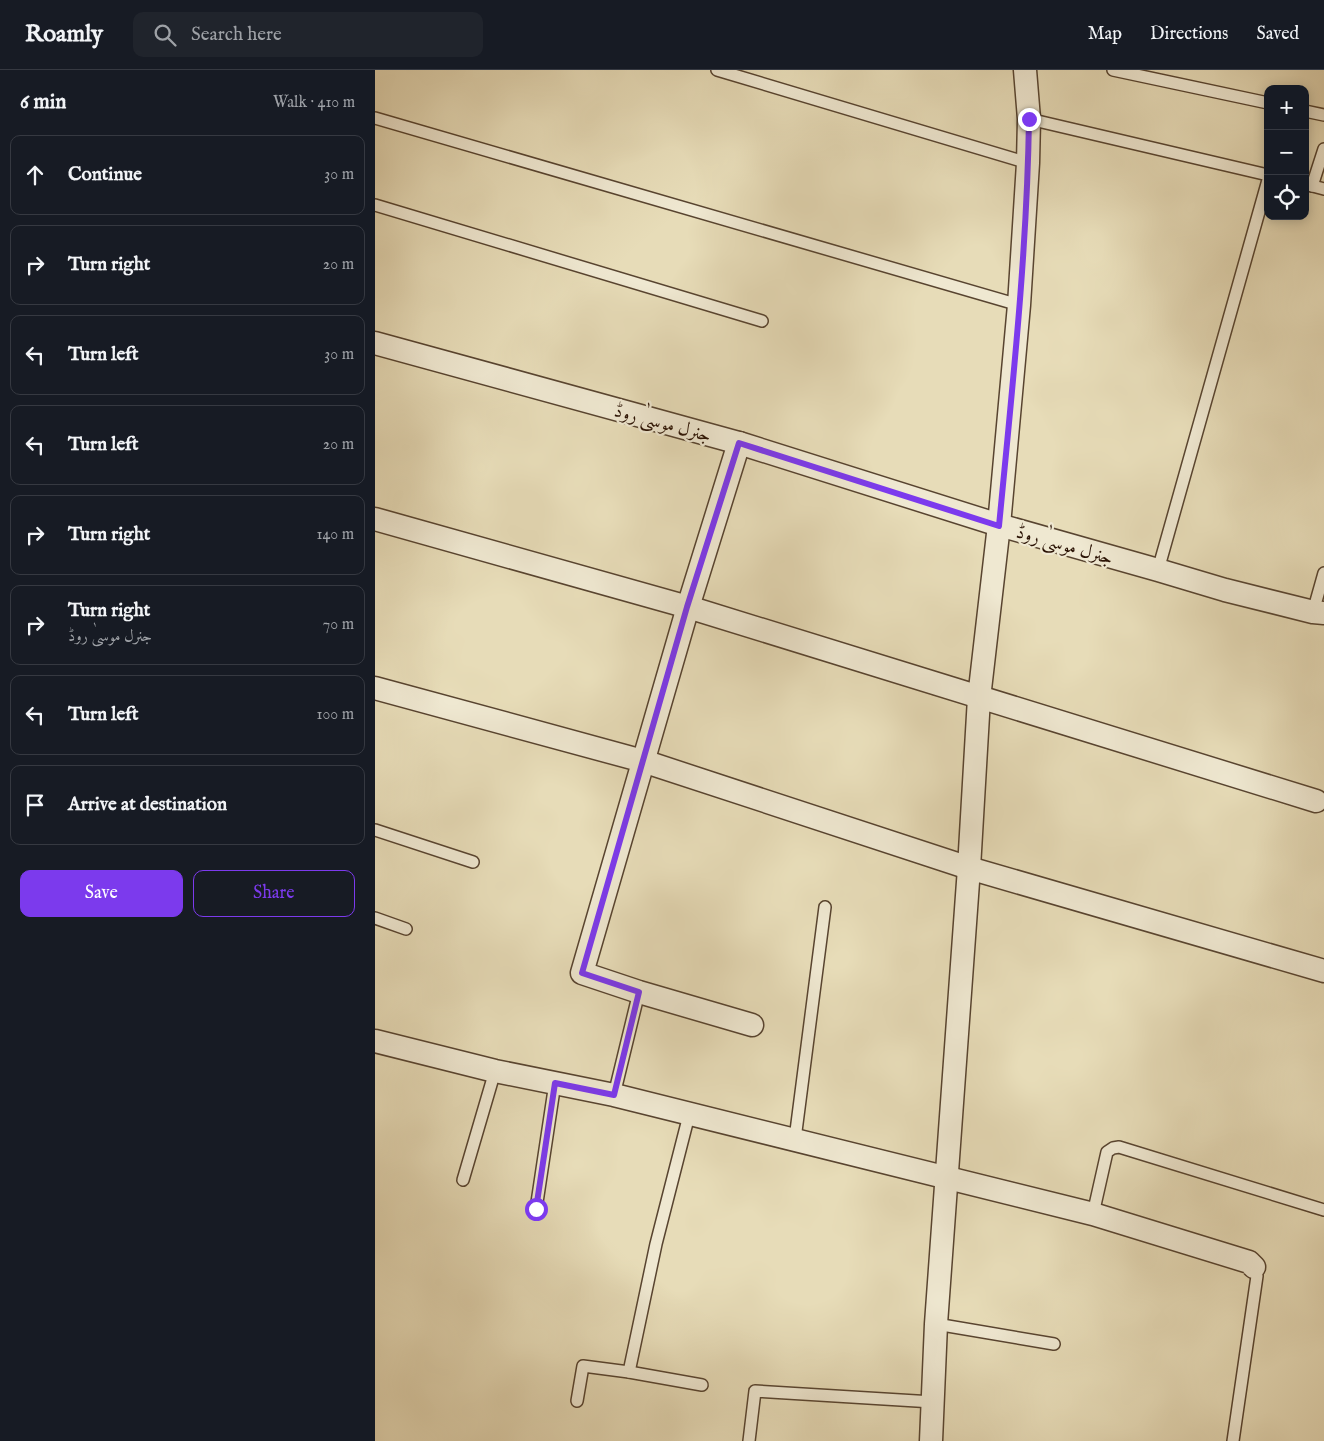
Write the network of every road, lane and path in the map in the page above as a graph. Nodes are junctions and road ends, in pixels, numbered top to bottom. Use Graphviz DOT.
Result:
graph roads {
  1 [pos="717,70"];
  2 [pos="1025,70"];
  3 [pos="1113,70"];
  4 [pos="1264,102"];
  5 [pos="1309,112"];
  6 [pos="1324,115"];
  7 [pos="375,118"];
  8 [pos="1029,119"];
  9 [pos="1324,149"];
  10 [pos="1028,162"];
  11 [pos="1264,175"];
  12 [pos="1309,185"];
  13 [pos="1324,189"];
  14 [pos="1264,194"];
  15 [pos="375,205"];
  16 [pos="1019,305"];
  17 [pos="762,321"];
  18 [pos="375,343"];
  19 [pos="739,443"];
  20 [pos="375,519"];
  21 [pos="999,526"];
  22 [pos="1158,570"];
  23 [pos="1324,573"];
  24 [pos="687,607"];
  25 [pos="1319,612"];
  26 [pos="375,688"];
  27 [pos="979,698"];
  28 [pos="643,761"];
  29 [pos="1316,801"];
  30 [pos="375,830"];
  31 [pos="473,862"];
  32 [pos="969,868"];
  33 [pos="825,907"];
  34 [pos="375,918"];
  35 [pos="406,929"];
  36 [pos="1324,971"];
  37 [pos="639,992"];
  38 [pos="752,1025"];
  39 [pos="375,1042"];
  40 [pos="495,1071"];
  41 [pos="555,1083"];
  42 [pos="614,1095"];
  43 [pos="689,1115"];
  44 [pos="795,1140"];
  45 [pos="946,1177"];
  46 [pos="463,1180"];
  47 [pos="536,1209"];
  48 [pos="1324,1210"];
  49 [pos="1093,1214"];
  50 [pos="1254,1268"];
  51 [pos="936,1324"];
  52 [pos="1054,1344"];
  53 [pos="629,1372"];
  54 [pos="702,1385"];
  55 [pos="577,1401"];
  56 [pos="933,1402"];
  57 [pos="749,1441"];
  58 [pos="931,1441"];
  59 [pos="1233,1441"];
  1 -- 10 [label="lane"];
  2 -- 8 [label="street"];
  3 -- 4 [label="lane"];
  5 -- 6 [label="lane"];
  7 -- 16 [label="lane"];
  8 -- 10 [label="street"];
  8 -- 11 [label="lane"];
  9 -- 12 [label="lane"];
  10 -- 16 [label="street"];
  12 -- 13 [label="lane"];
  14 -- 22 [label="lane"];
  15 -- 17 [label="lane"];
  16 -- 21 [label="street"];
  18 -- 19 [label="street, جنرل موسیٰ روڈ"];
  19 -- 21 [label="street, جنرل موسیٰ روڈ"];
  19 -- 24 [label="street"];
  20 -- 24 [label="street"];
  21 -- 22 [label="street, جنرل موسیٰ روڈ"];
  21 -- 27 [label="street"];
  22 -- 25 [label="street, جنرل موسیٰ روڈ"];
  23 -- 25 [label="lane"];
  24 -- 27 [label="street"];
  24 -- 28 [label="street"];
  26 -- 28 [label="street"];
  27 -- 29 [label="street"];
  27 -- 32 [label="street"];
  28 -- 32 [label="street"];
  28 -- 37 [label="street"];
  30 -- 31 [label="lane"];
  32 -- 36 [label="street"];
  32 -- 45 [label="street"];
  33 -- 44 [label="lane"];
  34 -- 35 [label="lane"];
  37 -- 38 [label="street"];
  37 -- 42 [label="lane"];
  39 -- 40 [label="street"];
  40 -- 41 [label="street"];
  40 -- 46 [label="lane"];
  41 -- 42 [label="street"];
  41 -- 47 [label="lane"];
  42 -- 43 [label="street"];
  43 -- 44 [label="street"];
  43 -- 53 [label="lane"];
  44 -- 45 [label="street"];
  45 -- 49 [label="street"];
  45 -- 51 [label="street"];
  48 -- 49 [label="lane"];
  49 -- 50 [label="street"];
  50 -- 59 [label="lane"];
  51 -- 52 [label="lane"];
  51 -- 56 [label="street"];
  53 -- 54 [label="lane"];
  53 -- 55 [label="lane"];
  56 -- 57 [label="lane"];
  56 -- 58 [label="street"];
}
